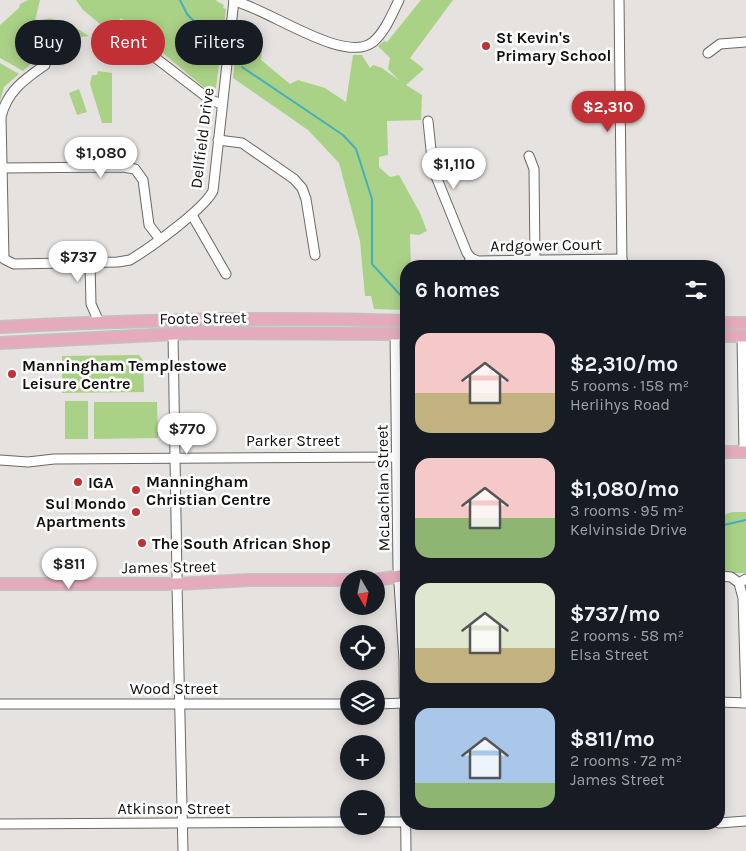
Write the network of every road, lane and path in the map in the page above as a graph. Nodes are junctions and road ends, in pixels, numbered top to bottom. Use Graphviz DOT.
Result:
graph roads {
  1 [pos="234,0"];
  2 [pos="400,0"];
  3 [pos="619,0"];
  4 [pos="746,42"];
  5 [pos="708,53"];
  6 [pos="44,65"];
  7 [pos="165,65"];
  8 [pos="222,104"];
  9 [pos="428,121"];
  10 [pos="218,140"];
  11 [pos="529,156"];
  12 [pos="2,168"];
  13 [pos="192,214"];
  14 [pos="159,238"];
  15 [pos="315,255"];
  16 [pos="469,260"];
  17 [pos="535,260"];
  18 [pos="622,260"];
  19 [pos="90,263"];
  20 [pos="226,274"];
  21 [pos="172,319"];
  22 [pos="400,321"];
  23 [pos="93,322"];
  24 [pos="725,323"];
  25 [pos="746,323"];
  26 [pos="0,327"];
  27 [pos="173,334"];
  28 [pos="400,334"];
  29 [pos="725,336"];
  30 [pos="744,336"];
  31 [pos="90,339"];
  32 [pos="0,343"];
  33 [pos="725,452"];
  34 [pos="745,452"];
  35 [pos="175,457"];
  36 [pos="400,457"];
  37 [pos="0,460"];
  38 [pos="400,576"];
  39 [pos="725,576"];
  40 [pos="385,579"];
  41 [pos="5,580"];
  42 [pos="340,580"];
  43 [pos="177,581"];
  44 [pos="742,581"];
  45 [pos="746,701"];
  46 [pos="725,702"];
  47 [pos="180,703"];
  48 [pos="400,703"];
  49 [pos="0,704"];
  50 [pos="340,704"];
  51 [pos="385,704"];
  52 [pos="746,821"];
  53 [pos="340,822"];
  54 [pos="385,822"];
  55 [pos="400,822"];
  56 [pos="182,823"];
  57 [pos="725,823"];
  58 [pos="0,824"];
  59 [pos="406,830"];
  60 [pos="182,851"];
  61 [pos="406,851"];
  1 -- 2 [label="street"];
  1 -- 8 [label="street, Dellfield Drive"];
  3 -- 18 [label="street"];
  4 -- 5 [label="street"];
  6 -- 12 [label="street"];
  7 -- 8 [label="street"];
  8 -- 10 [label="street, Dellfield Drive"];
  9 -- 16 [label="street, Ardgower Court"];
  10 -- 13 [label="street, Dellfield Drive"];
  10 -- 15 [label="street"];
  11 -- 17 [label="street"];
  12 -- 14 [label="street"];
  12 -- 19 [label="street, Dellfield Drive"];
  13 -- 14 [label="street, Dellfield Drive"];
  13 -- 20 [label="street"];
  14 -- 19 [label="street, Dellfield Drive"];
  19 -- 23 [label="street"];
  21 -- 22 [label="main road, Foote Street"];
  21 -- 23 [label="main road, Foote Street"];
  21 -- 27 [label="main road"];
  23 -- 26 [label="main road, Foote Street"];
  23 -- 31 [label="street"];
  24 -- 25 [label="main road"];
  27 -- 28 [label="main road, Foote Street"];
  27 -- 31 [label="main road, Foote Street"];
  27 -- 35 [label="street"];
  29 -- 30 [label="main road"];
  30 -- 34 [label="street"];
  31 -- 32 [label="main road, Foote Street"];
  33 -- 34 [label="main road"];
  35 -- 36 [label="street, Parker Street"];
  35 -- 37 [label="street, Parker Street"];
  35 -- 43 [label="street"];
  38 -- 40 [label="main road"];
  39 -- 44 [label="street"];
  41 -- 43 [label="main road, James Street"];
  42 -- 43 [label="main road, James Street"];
  43 -- 47 [label="street"];
  44 -- 45 [label="street"];
  45 -- 46 [label="street"];
  47 -- 49 [label="street, Wood Street"];
  47 -- 50 [label="street, Wood Street"];
  47 -- 56 [label="street"];
  48 -- 51 [label="street"];
  52 -- 57 [label="street"];
  53 -- 56 [label="street, Atkinson Street"];
  54 -- 55 [label="street"];
  56 -- 58 [label="street, Atkinson Street"];
  56 -- 60 [label="street"];
  59 -- 61 [label="street, McLachlan Street"];
}
